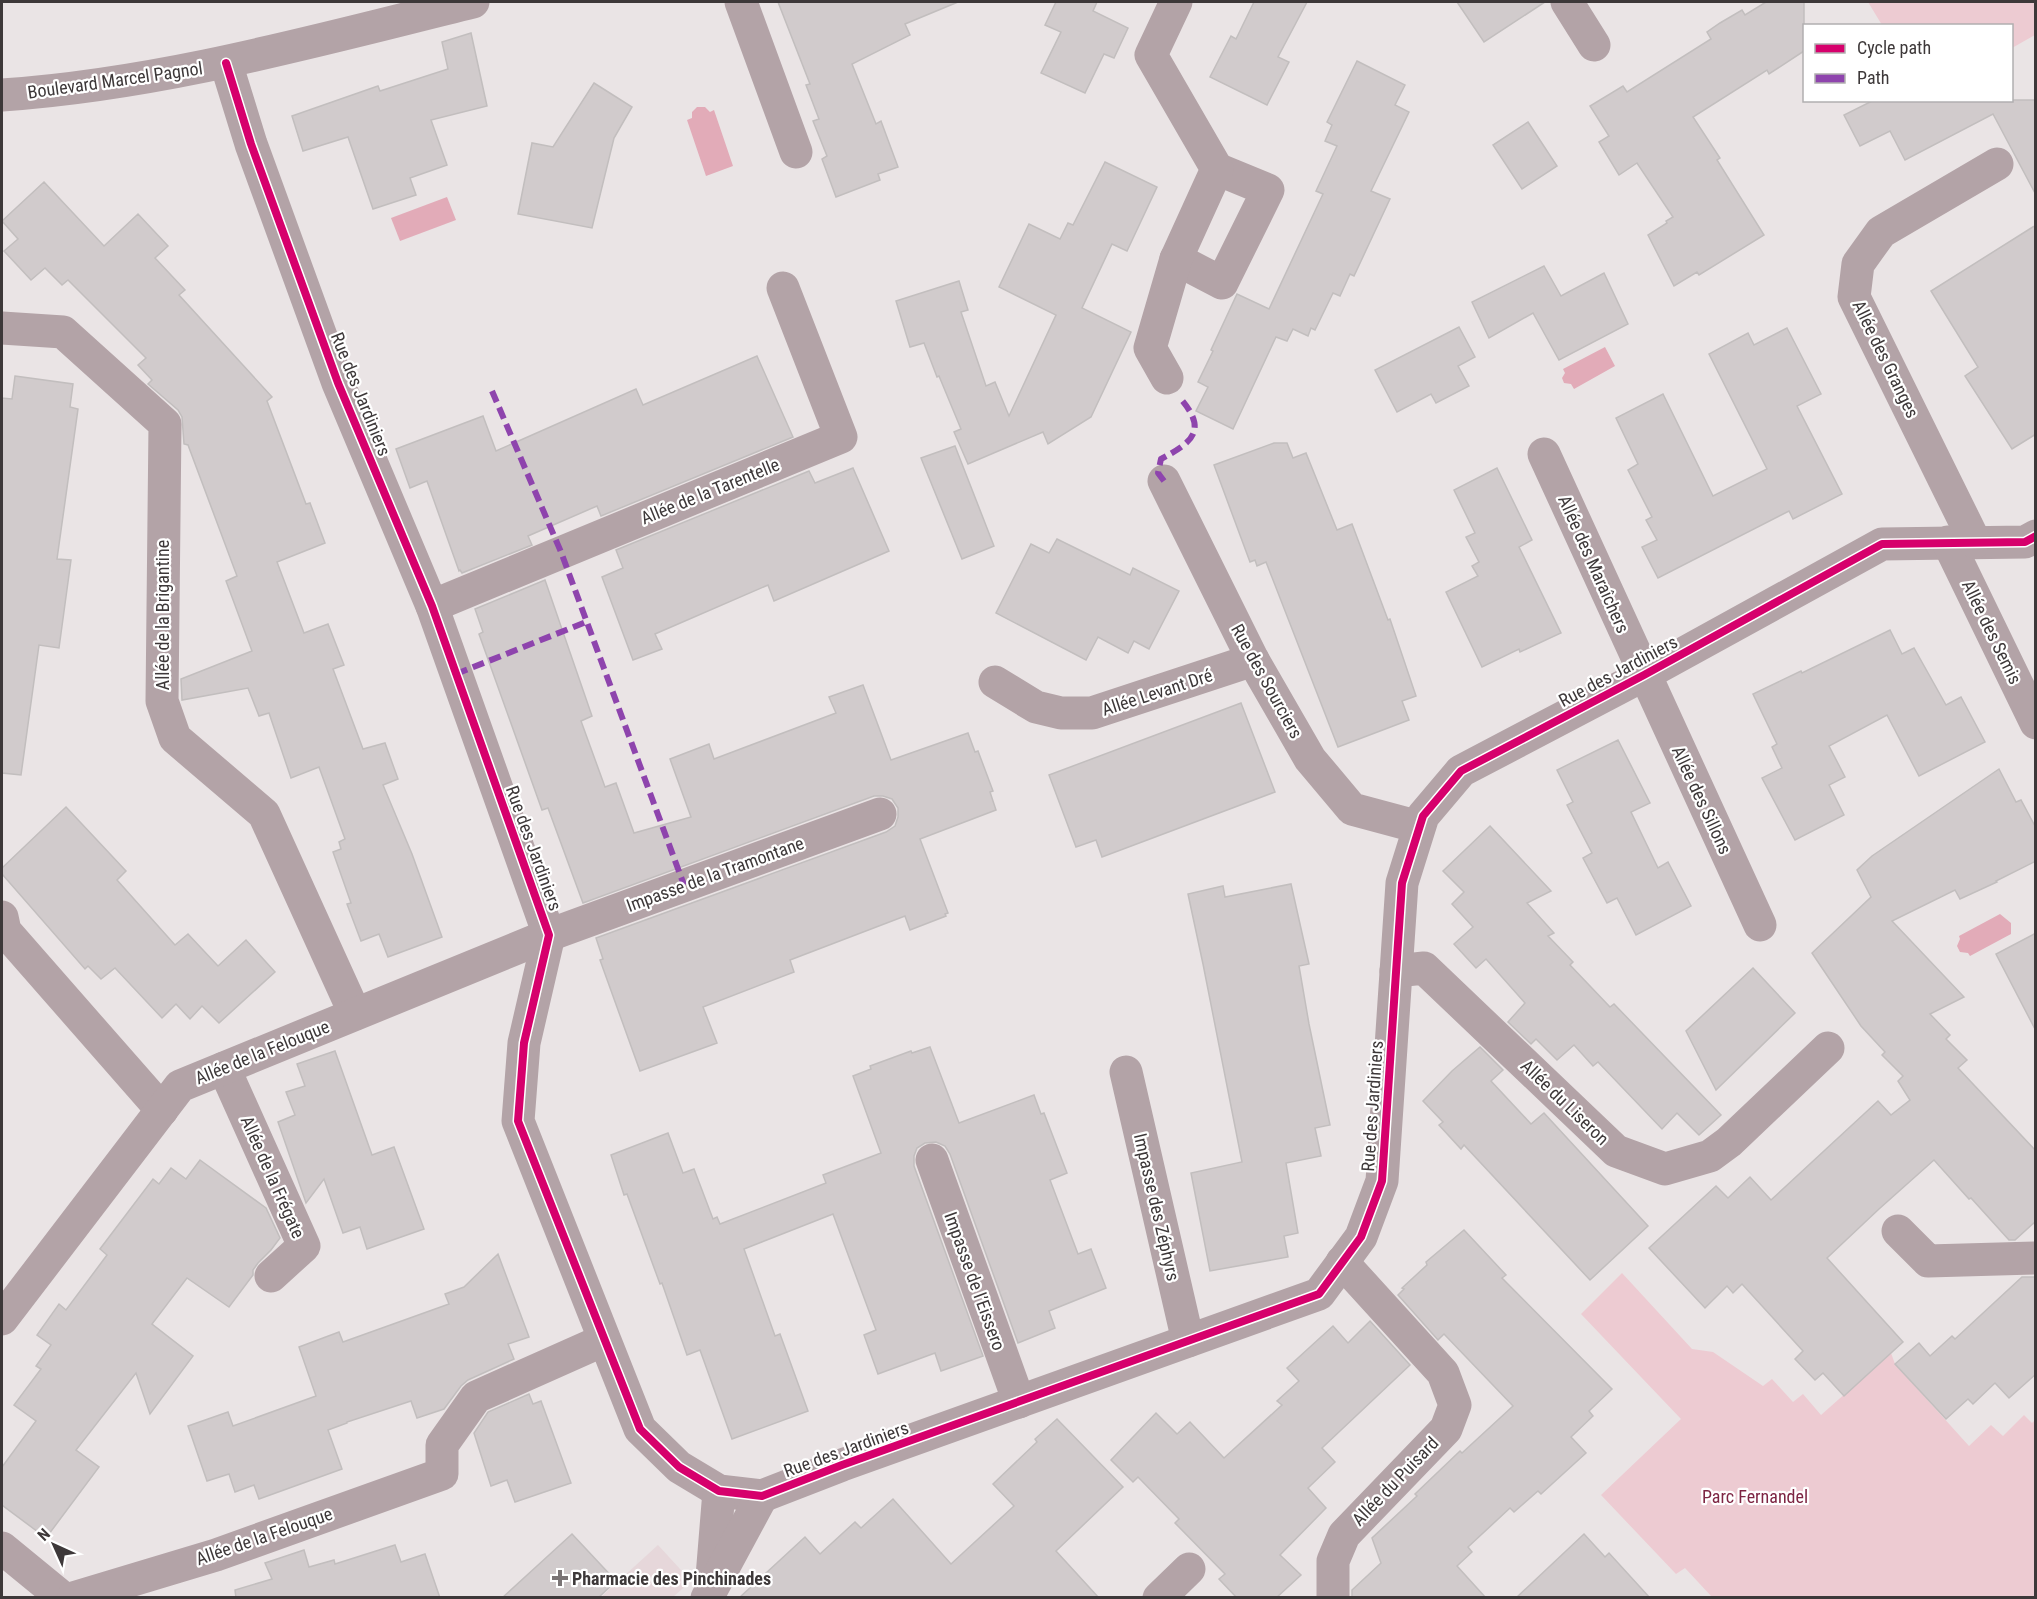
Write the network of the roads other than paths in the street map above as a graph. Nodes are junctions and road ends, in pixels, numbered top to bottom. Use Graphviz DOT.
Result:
graph roads {
  1 [pos="473,2"];
  2 [pos="741,2"];
  3 [pos="1176,2"];
  4 [pos="1567,2"];
  5 [pos="1594,45"];
  6 [pos="226,63"];
  7 [pos="2,95"];
  8 [pos="796,152"];
  9 [pos="1997,164"];
  10 [pos="1217,170"];
  11 [pos="1176,259"];
  12 [pos="783,288"];
  13 [pos="2,328"];
  14 [pos="1167,378"];
  15 [pos="1544,454"];
  16 [pos="1164,481"];
  17 [pos="2036,536"];
  18 [pos="1962,542"];
  19 [pos="432,606"];
  20 [pos="1254,660"];
  21 [pos="1644,675"];
  22 [pos="995,682"];
  23 [pos="2036,723"];
  24 [pos="880,814"];
  25 [pos="1419,827"];
  26 [pos="2,917"];
  27 [pos="1760,925"];
  28 [pos="549,935"];
  29 [pos="1396,971"];
  30 [pos="355,1014"];
  31 [pos="1828,1048"];
  32 [pos="224,1068"];
  33 [pos="1126,1072"];
  34 [pos="162,1110"];
  35 [pos="932,1160"];
  36 [pos="1899,1231"];
  37 [pos="2036,1258"];
  38 [pos="1342,1262"];
  39 [pos="271,1276"];
  40 [pos="2,1319"];
  41 [pos="604,1341"];
  42 [pos="1188,1341"];
  43 [pos="1018,1402"];
  44 [pos="719,1491"];
  45 [pos="762,1496"];
  46 [pos="2,1548"];
  47 [pos="1189,1569"];
  48 [pos="709,1593"];
  49 [pos="63,1598"];
  50 [pos="73,1598"];
  51 [pos="1159,1598"];
  52 [pos="1333,1598"];
  1 -- 6 [label="street, Boulevard Marcel Pagnol"];
  2 -- 8 [label="street"];
  3 -- 10 [label="street"];
  4 -- 5 [label="street"];
  6 -- 7 [label="street, Boulevard Marcel Pagnol"];
  6 -- 19 [label="street, Rue des Jardiniers"];
  9 -- 18 [label="street, Allée des Granges"];
  10 -- 11 [label="street"];
  10 -- 11 [label="street"];
  11 -- 14 [label="street"];
  12 -- 19 [label="street, Allée de la Tarentelle"];
  13 -- 30 [label="street, Allée de la Brigantine"];
  15 -- 21 [label="street, Allée des Maraîchers"];
  16 -- 20 [label="street, Rue des Sourciers"];
  17 -- 18 [label="street, Rue des Jardiniers"];
  18 -- 21 [label="street, Rue des Jardiniers"];
  18 -- 23 [label="street, Allée des Semis"];
  19 -- 28 [label="street, Rue des Jardiniers"];
  20 -- 22 [label="street, Allée Levant Dré"];
  20 -- 25 [label="street, Rue des Sourciers"];
  21 -- 25 [label="street, Rue des Jardiniers"];
  21 -- 27 [label="street, Allée des Sillons"];
  24 -- 28 [label="street, Impasse de la Tramontane"];
  25 -- 29 [label="street, Rue des Jardiniers"];
  26 -- 34 [label="street"];
  28 -- 30 [label="street, Allée de la Felouque"];
  28 -- 41 [label="street, Rue des Jardiniers"];
  29 -- 31 [label="street, Allée du Liseron"];
  29 -- 38 [label="street, Rue des Jardiniers"];
  30 -- 32 [label="street, Allée de la Felouque"];
  32 -- 34 [label="street, Allée de la Felouque"];
  32 -- 39 [label="street, Allée de la Frégate"];
  33 -- 42 [label="street, Impasse des Zéphyrs"];
  34 -- 40 [label="street, Allée de la Felouque"];
  35 -- 43 [label="street, Impasse de l’Eissero"];
  36 -- 37 [label="street"];
  38 -- 42 [label="street, Rue des Jardiniers"];
  38 -- 52 [label="street, Allée du Puisard"];
  41 -- 44 [label="street, Rue des Jardiniers"];
  41 -- 50 [label="street, Allée de la Felouque"];
  42 -- 43 [label="street, Rue des Jardiniers"];
  43 -- 45 [label="street, Rue des Jardiniers"];
  44 -- 45 [label="street, Rue des Jardiniers"];
  44 -- 48 [label="street"];
  45 -- 48 [label="street"];
  46 -- 49 [label="street"];
  47 -- 51 [label="street"];
}
